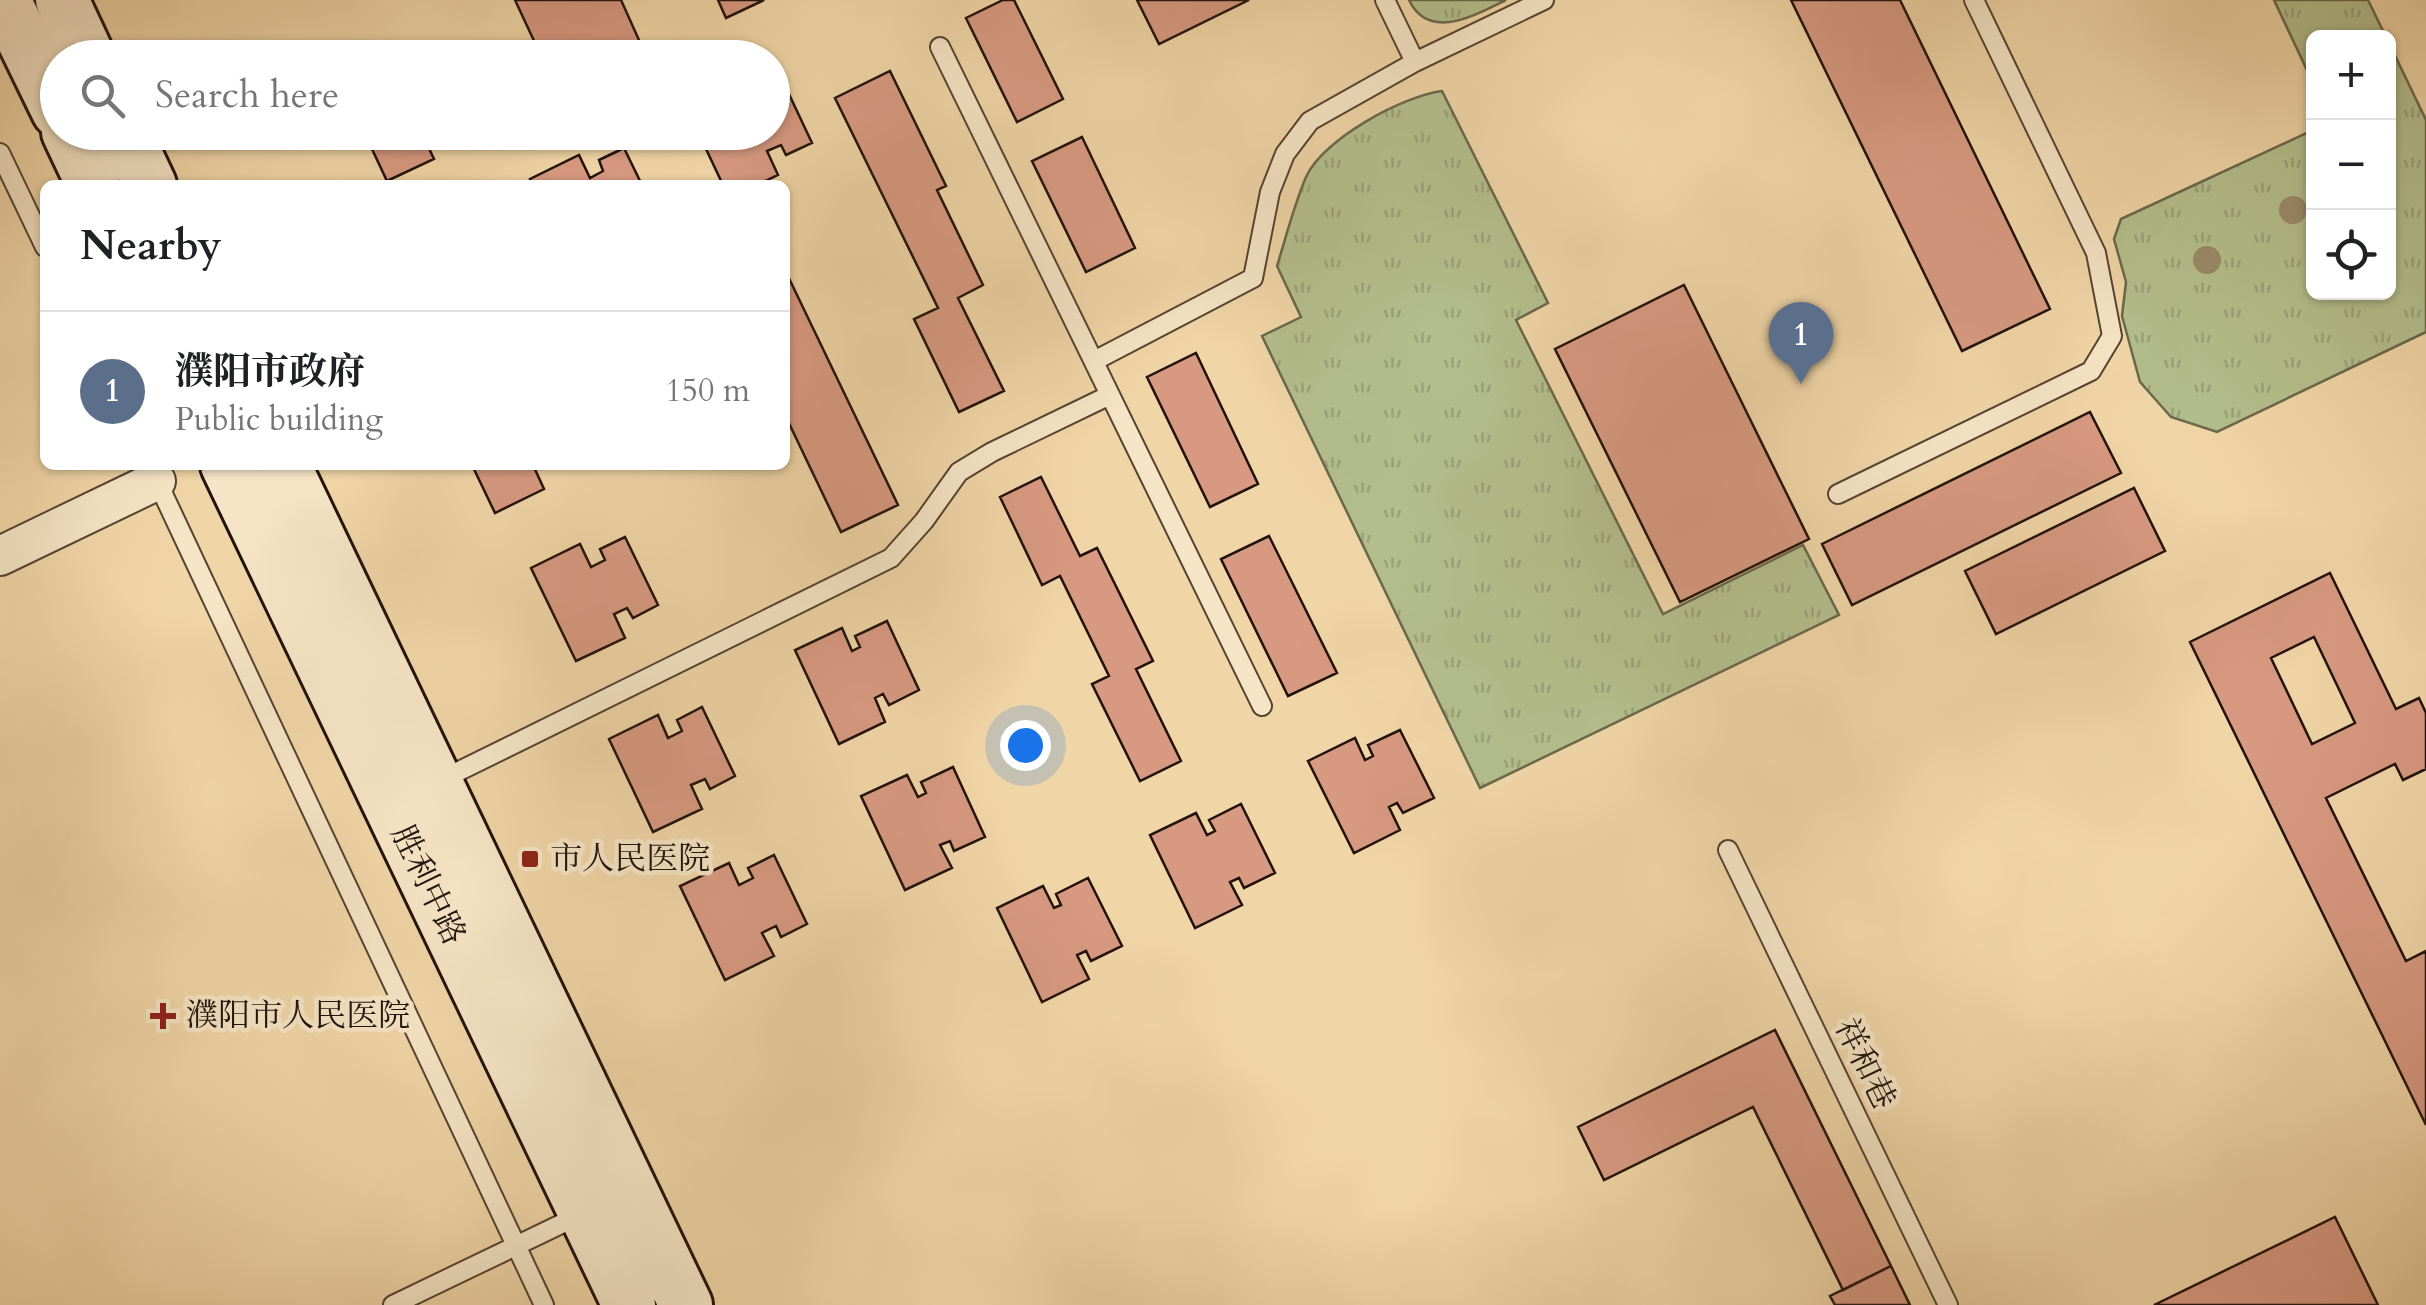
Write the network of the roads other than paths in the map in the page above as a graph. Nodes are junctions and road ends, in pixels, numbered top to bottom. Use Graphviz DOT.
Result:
graph roads {
  1 [pos="4,0"];
  2 [pos="62,0"];
  3 [pos="1385,0"];
  4 [pos="1544,0"];
  5 [pos="1974,0"];
  6 [pos="81,40"];
  7 [pos="940,47"];
  8 [pos="1415,62"];
  9 [pos="40,74"];
  10 [pos="76,150"];
  11 [pos="133,150"];
  12 [pos="0,153"];
  13 [pos="91,180"];
  14 [pos="148,180"];
  15 [pos="40,237"];
  16 [pos="1094,361"];
  17 [pos="1110,395"];
  18 [pos="229,470"];
  19 [pos="286,470"];
  20 [pos="152,473"];
  21 [pos="1838,494"];
  22 [pos="0,556"];
  23 [pos="1262,706"];
  24 [pos="436,783"];
  25 [pos="1728,850"];
  26 [pos="585,1213"];
  27 [pos="516,1246"];
  28 [pos="394,1305"];
  29 [pos="544,1305"];
  30 [pos="629,1305"];
  31 [pos="686,1305"];
  32 [pos="1948,1305"];
  1 -- 9 [label="main road"];
  2 -- 6 [label="main road"];
  3 -- 8 [label="lane"];
  4 -- 8 [label="lane"];
  5 -- 21 [label="lane"];
  7 -- 16 [label="lane"];
  8 -- 16 [label="lane"];
  10 -- 13 [label="main road"];
  11 -- 14 [label="main road"];
  12 -- 15 [label="lane"];
  16 -- 17 [label="lane"];
  17 -- 23 [label="lane"];
  17 -- 24 [label="lane"];
  18 -- 26 [label="main road, 胜利中路"];
  19 -- 24 [label="main road, 胜利中路"];
  20 -- 22 [label="street"];
  20 -- 27 [label="lane"];
  24 -- 31 [label="main road, 胜利中路"];
  25 -- 32 [label="lane, 祥和巷"];
  26 -- 27 [label="lane"];
  26 -- 30 [label="main road, 胜利中路"];
  27 -- 28 [label="lane"];
  27 -- 29 [label="lane"];
}
